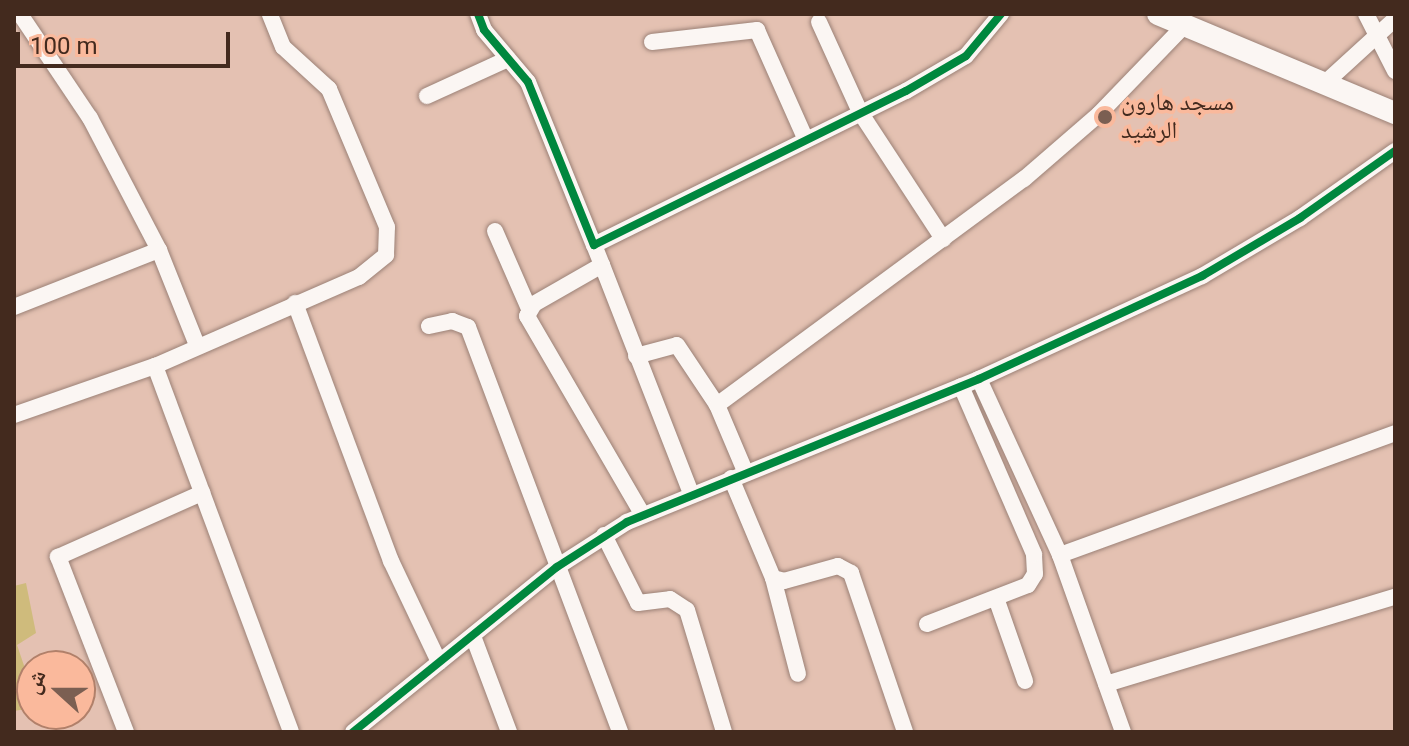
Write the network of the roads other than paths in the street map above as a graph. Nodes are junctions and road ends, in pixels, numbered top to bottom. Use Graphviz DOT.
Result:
graph roads {
  1 [pos="20,14"];
  2 [pos="270,14"];
  3 [pos="478,14"];
  4 [pos="1001,14"];
  5 [pos="1158,14"];
  6 [pos="1366,14"];
  7 [pos="1395,19"];
  8 [pos="819,22"];
  9 [pos="1185,25"];
  10 [pos="1378,34"];
  11 [pos="652,42"];
  12 [pos="508,59"];
  13 [pos="1395,71"];
  14 [pos="1325,83"];
  15 [pos="427,96"];
  16 [pos="860,112"];
  17 [pos="1395,113"];
  18 [pos="806,140"];
  19 [pos="1395,151"];
  20 [pos="495,231"];
  21 [pos="943,239"];
  22 [pos="594,245"];
  23 [pos="159,250"];
  24 [pos="602,265"];
  25 [pos="295,303"];
  26 [pos="14,307"];
  27 [pos="529,309"];
  28 [pos="429,326"];
  29 [pos="197,345"];
  30 [pos="636,356"];
  31 [pos="155,366"];
  32 [pos="979,379"];
  33 [pos="961,386"];
  34 [pos="717,405"];
  35 [pos="14,415"];
  36 [pos="1395,433"];
  37 [pos="738,475"];
  38 [pos="202,493"];
  39 [pos="691,493"];
  40 [pos="643,515"];
  41 [pos="604,535"];
  42 [pos="1060,555"];
  43 [pos="557,567"];
  44 [pos="773,578"];
  45 [pos="1395,597"];
  46 [pos="996,598"];
  47 [pos="927,624"];
  48 [pos="473,636"];
  49 [pos="439,662"];
  50 [pos="798,674"];
  51 [pos="1025,681"];
  52 [pos="1106,684"];
  53 [pos="359,730"];
  54 [pos="126,732"];
  55 [pos="291,732"];
  56 [pos="509,732"];
  57 [pos="620,732"];
  58 [pos="724,732"];
  59 [pos="905,732"];
  60 [pos="1123,732"];
  1 -- 23 [label="street"];
  2 -- 25 [label="street"];
  3 -- 12 [label="street"];
  4 -- 16 [label="street"];
  5 -- 9 [label="main road"];
  6 -- 10 [label="street"];
  7 -- 10 [label="street"];
  8 -- 16 [label="street"];
  9 -- 14 [label="main road"];
  9 -- 21 [label="street"];
  10 -- 13 [label="street"];
  10 -- 14 [label="street"];
  11 -- 18 [label="street"];
  12 -- 15 [label="street"];
  12 -- 22 [label="street"];
  14 -- 17 [label="main road"];
  16 -- 18 [label="street"];
  16 -- 21 [label="street"];
  18 -- 22 [label="street"];
  19 -- 32 [label="street"];
  20 -- 27 [label="street"];
  21 -- 34 [label="street"];
  22 -- 24 [label="street"];
  23 -- 26 [label="street"];
  23 -- 29 [label="street"];
  24 -- 27 [label="street"];
  24 -- 30 [label="street"];
  25 -- 29 [label="street"];
  25 -- 49 [label="street"];
  27 -- 40 [label="street"];
  28 -- 43 [label="street"];
  29 -- 31 [label="street"];
  30 -- 34 [label="street"];
  30 -- 39 [label="street"];
  31 -- 35 [label="street"];
  31 -- 38 [label="street"];
  32 -- 33 [label="street"];
  32 -- 42 [label="street"];
  33 -- 37 [label="street"];
  33 -- 46 [label="street"];
  34 -- 37 [label="street"];
  36 -- 42 [label="street"];
  37 -- 39 [label="street"];
  37 -- 44 [label="street"];
  38 -- 54 [label="street"];
  38 -- 55 [label="street"];
  39 -- 40 [label="street"];
  40 -- 41 [label="street"];
  41 -- 43 [label="street"];
  41 -- 58 [label="street"];
  42 -- 52 [label="street"];
  43 -- 48 [label="street"];
  43 -- 57 [label="street"];
  44 -- 50 [label="street"];
  44 -- 59 [label="street"];
  45 -- 52 [label="street"];
  46 -- 47 [label="street"];
  46 -- 51 [label="street"];
  48 -- 49 [label="street"];
  48 -- 56 [label="street"];
  49 -- 53 [label="street"];
  52 -- 60 [label="street"];
}
